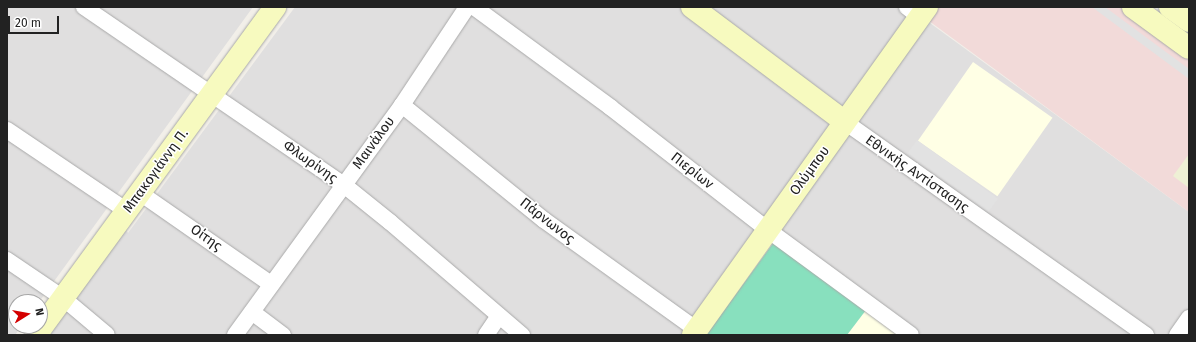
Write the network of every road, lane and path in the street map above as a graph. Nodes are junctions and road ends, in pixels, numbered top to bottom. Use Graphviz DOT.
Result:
graph roads {
  1 [pos="84,7"];
  2 [pos="467,7"];
  3 [pos="474,7"];
  4 [pos="692,7"];
  5 [pos="1133,7"];
  6 [pos="1170,7"];
  7 [pos="273,8"];
  8 [pos="918,10"];
  9 [pos="1189,21"];
  10 [pos="1189,48"];
  11 [pos="212,93"];
  12 [pos="402,105"];
  13 [pos="845,122"];
  14 [pos="7,130"];
  15 [pos="344,185"];
  16 [pos="140,193"];
  17 [pos="127,211"];
  18 [pos="768,230"];
  19 [pos="7,260"];
  20 [pos="271,284"];
  21 [pos="63,298"];
  22 [pos="252,312"];
  23 [pos="499,316"];
  24 [pos="1189,318"];
  25 [pos="695,332"];
  26 [pos="36,335"];
  27 [pos="108,335"];
  28 [pos="235,335"];
  29 [pos="283,335"];
  30 [pos="486,335"];
  31 [pos="522,335"];
  32 [pos="911,335"];
  33 [pos="1146,335"];
  34 [pos="1176,335"];
  1 -- 11 [label="street, Φλωρίνης"];
  2 -- 12 [label="street, Μαινάλου"];
  3 -- 18 [label="street, Πιερίων"];
  4 -- 13 [label="street, Εθνικής Αντίστασης"];
  5 -- 10 [label="street"];
  6 -- 9 [label="street"];
  7 -- 11 [label="street, Μπακογιάννη Π."];
  8 -- 13 [label="street, Ολύμπου"];
  11 -- 15 [label="street, Φλωρίνης"];
  11 -- 16 [label="street, Μπακογιάννη Π."];
  12 -- 15 [label="street, Μαινάλου"];
  12 -- 25 [label="street, Πάρνωνος"];
  13 -- 18 [label="street, Ολύμπου"];
  13 -- 33 [label="street, Εθνικής Αντίστασης"];
  14 -- 17 [label="street"];
  15 -- 20 [label="street, Μαινάλου"];
  15 -- 23 [label="street, Φλωρίνης"];
  16 -- 17 [label="street, Μπακογιάννη Π."];
  16 -- 20 [label="street, Οίτης"];
  17 -- 21 [label="street, Μπακογιάννη Π."];
  18 -- 25 [label="street, Ολύμπου"];
  18 -- 32 [label="street, Πιερίων"];
  19 -- 21 [label="street"];
  20 -- 22 [label="street, Μαινάλου"];
  21 -- 26 [label="street, Μπακογιάννη Π."];
  21 -- 27 [label="street"];
  22 -- 28 [label="street, Μαινάλου"];
  22 -- 29 [label="street"];
  23 -- 30 [label="street"];
  23 -- 31 [label="street, Φλωρίνης"];
  24 -- 34 [label="street"];
}
